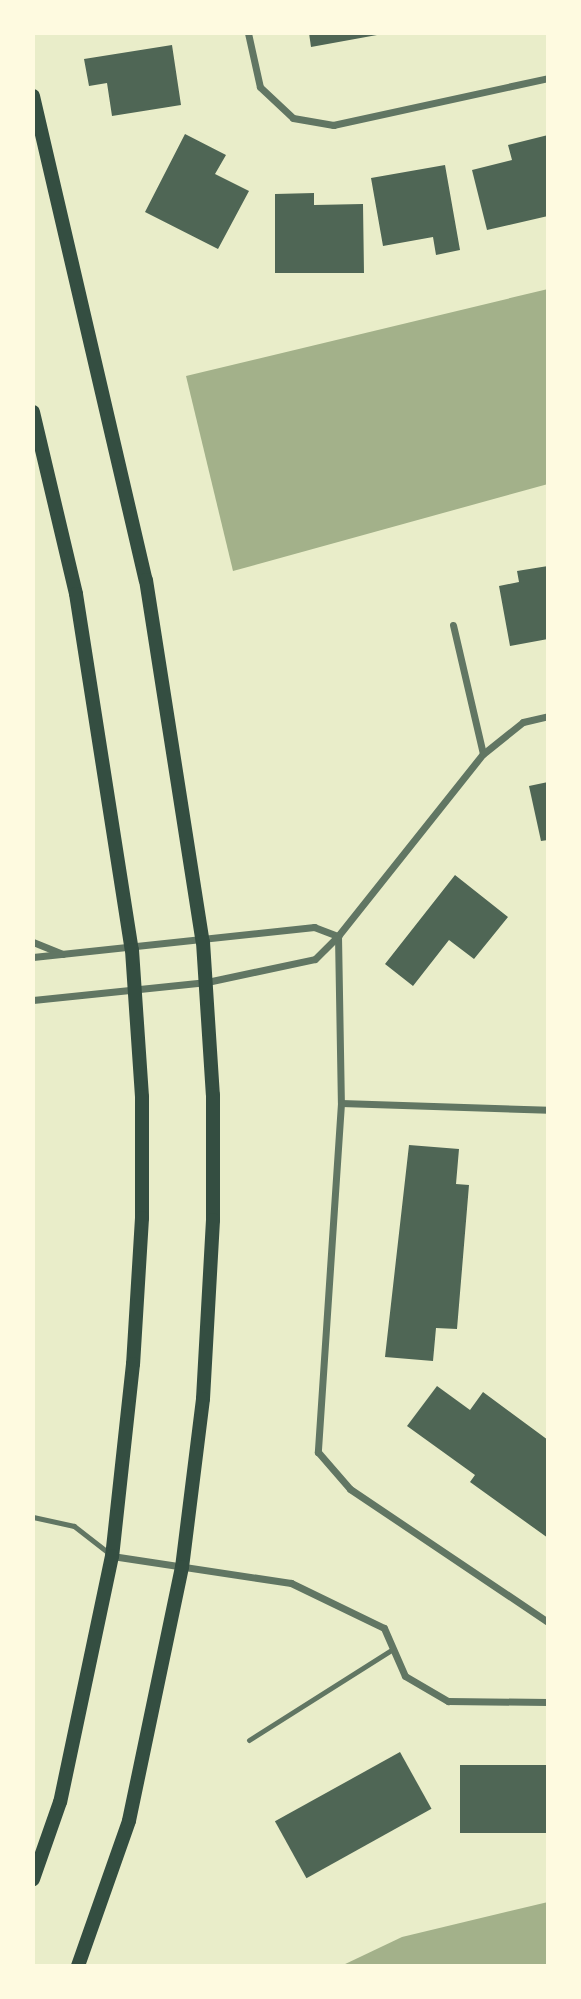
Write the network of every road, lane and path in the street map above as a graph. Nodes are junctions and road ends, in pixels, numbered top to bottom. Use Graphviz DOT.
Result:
graph roads {
  1 [pos="248,33"];
  2 [pos="548,78"];
  3 [pos="33,96"];
  4 [pos="33,412"];
  5 [pos="453,625"];
  6 [pos="548,716"];
  7 [pos="483,754"];
  8 [pos="338,936"];
  9 [pos="33,942"];
  10 [pos="202,942"];
  11 [pos="132,950"];
  12 [pos="64,955"];
  13 [pos="33,957"];
  14 [pos="207,982"];
  15 [pos="135,990"];
  16 [pos="33,1000"];
  17 [pos="341,1103"];
  18 [pos="548,1110"];
  19 [pos="33,1517"];
  20 [pos="113,1556"];
  21 [pos="182,1567"];
  22 [pos="548,1622"];
  23 [pos="393,1649"];
  24 [pos="548,1702"];
  25 [pos="249,1740"];
  26 [pos="33,1879"];
  27 [pos="78,1966"];
  1 -- 2 [label="street"];
  3 -- 10 [label="main road"];
  4 -- 11 [label="main road"];
  5 -- 7 [label="street"];
  6 -- 7 [label="street"];
  7 -- 8 [label="street"];
  8 -- 10 [label="street"];
  8 -- 14 [label="street"];
  8 -- 17 [label="street"];
  9 -- 12 [label="street"];
  10 -- 11 [label="street"];
  10 -- 14 [label="main road"];
  11 -- 12 [label="street"];
  11 -- 15 [label="main road"];
  12 -- 13 [label="street"];
  14 -- 15 [label="street"];
  14 -- 21 [label="main road"];
  15 -- 16 [label="street"];
  15 -- 20 [label="main road"];
  17 -- 18 [label="street"];
  17 -- 22 [label="street"];
  19 -- 20 [label="lane"];
  20 -- 21 [label="street"];
  20 -- 26 [label="main road"];
  21 -- 23 [label="street"];
  21 -- 27 [label="main road"];
  23 -- 24 [label="street"];
  23 -- 25 [label="lane"];
}
